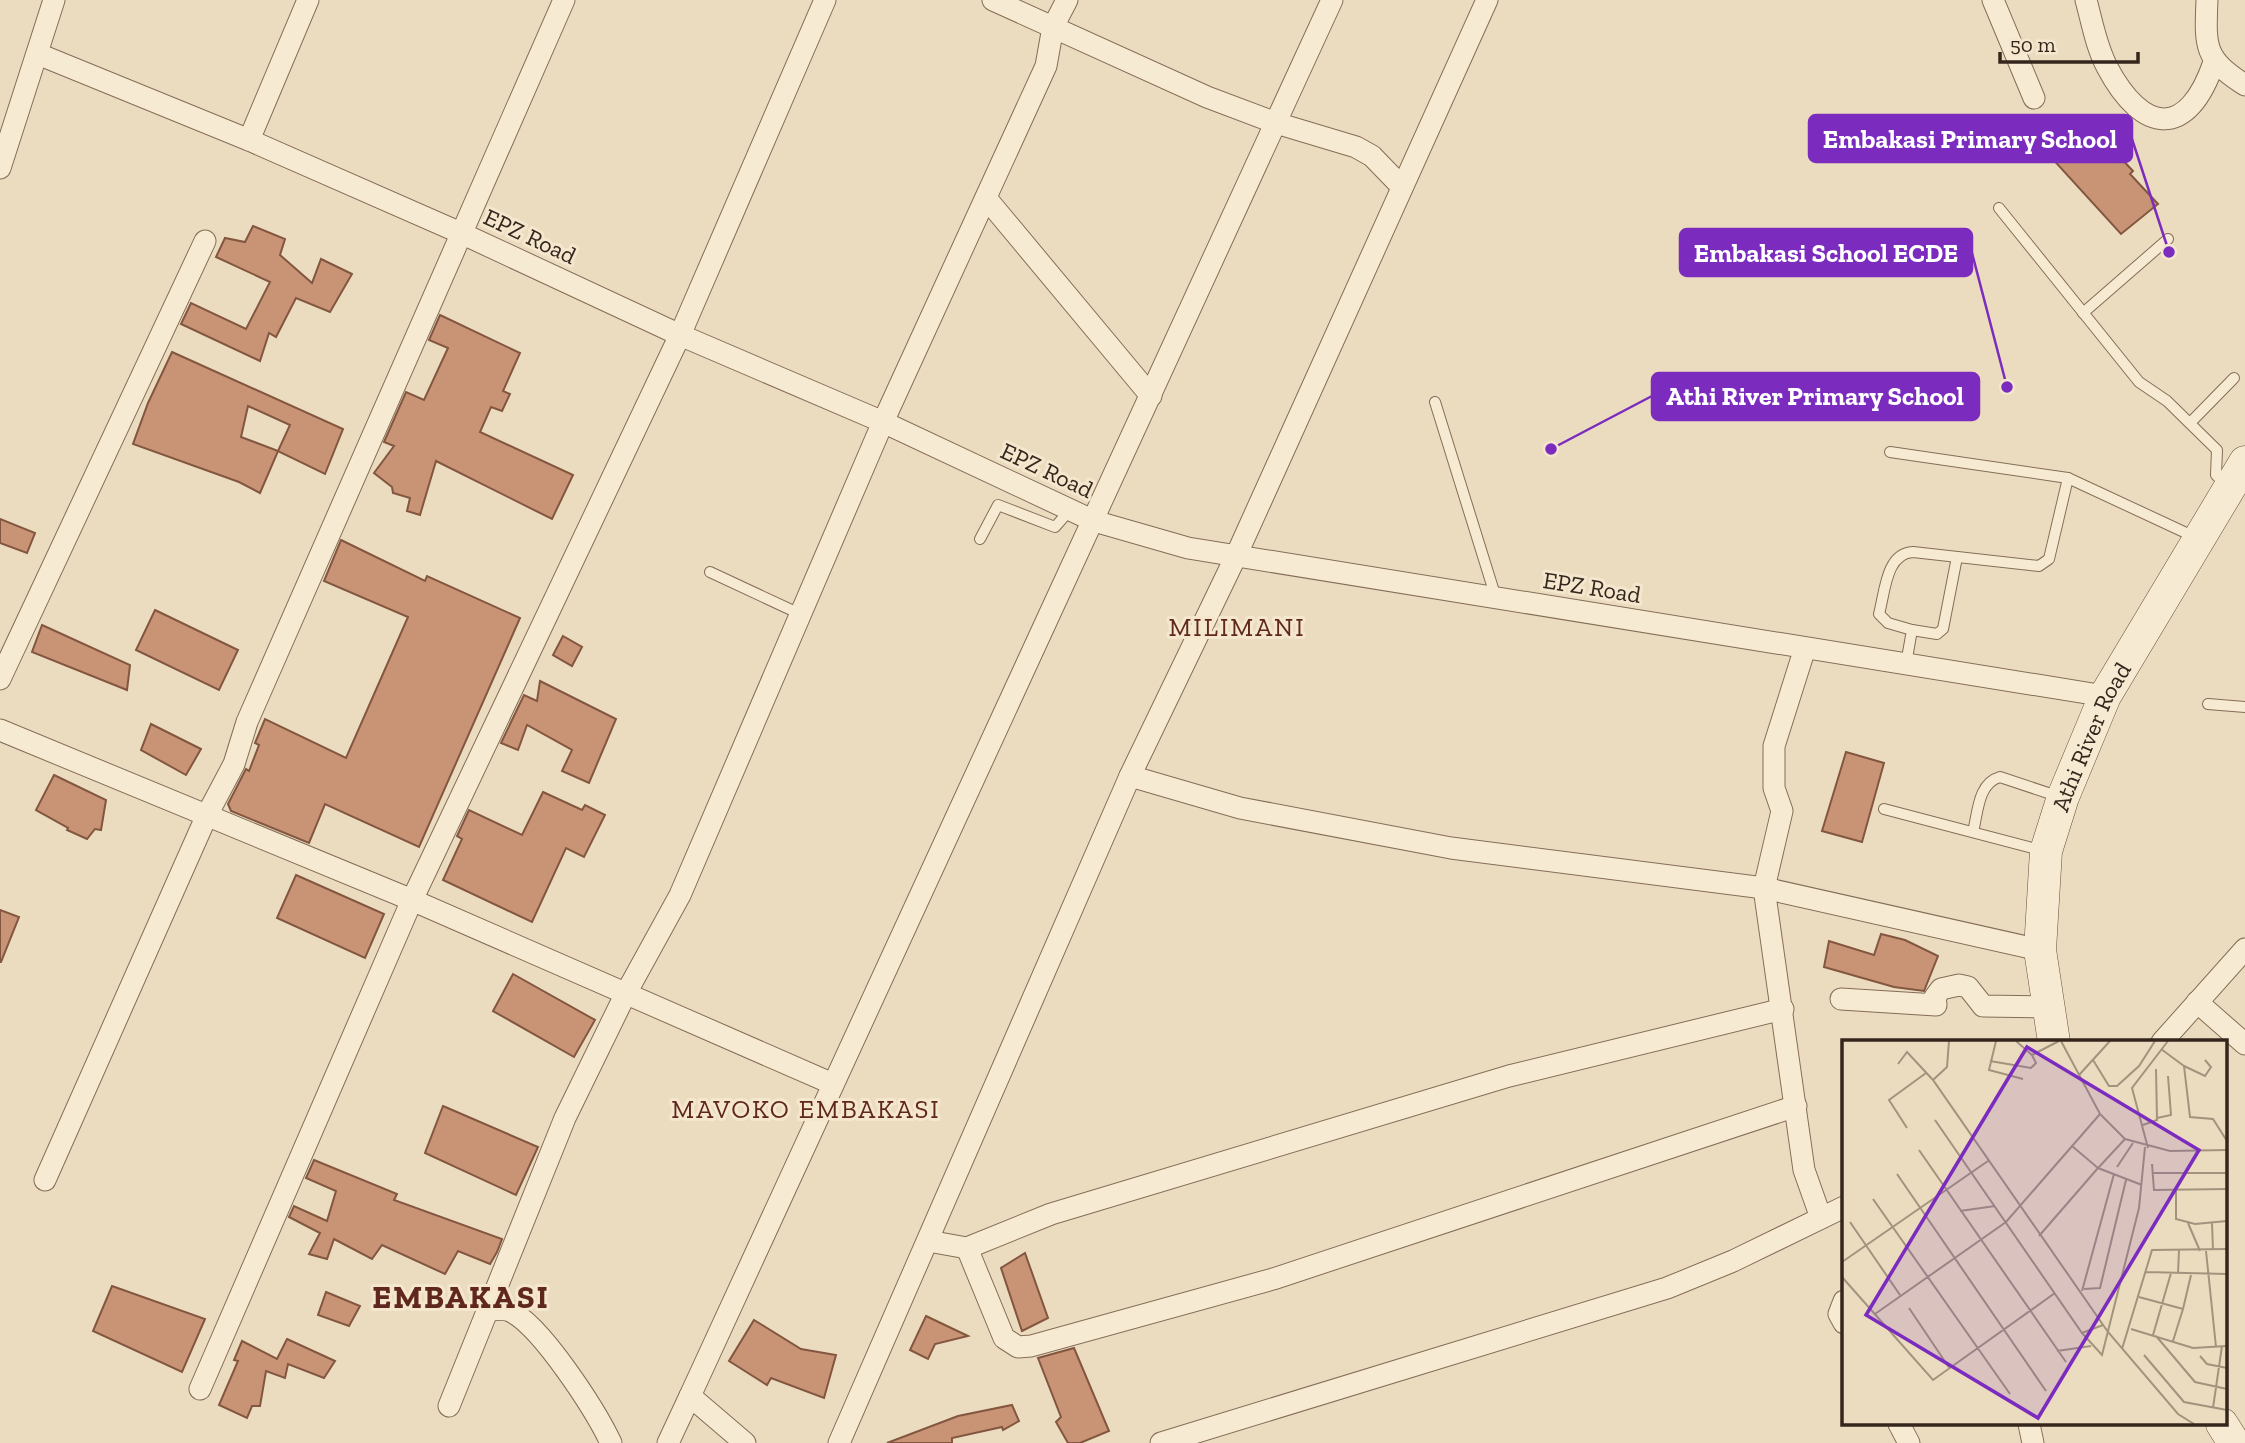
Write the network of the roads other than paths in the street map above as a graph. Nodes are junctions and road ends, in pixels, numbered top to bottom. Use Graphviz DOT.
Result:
graph roads {
  1 [pos="54,0"];
  2 [pos="308,0"];
  3 [pos="564,0"];
  4 [pos="825,0"];
  5 [pos="993,0"];
  6 [pos="1068,0"];
  7 [pos="1332,0"];
  8 [pos="1487,0"];
  9 [pos="1993,0"];
  10 [pos="2086,0"];
  11 [pos="2207,0"];
  12 [pos="1053,27"];
  13 [pos="38,54"];
  14 [pos="2214,62"];
  15 [pos="2245,85"];
  16 [pos="2034,98"];
  17 [pos="1276,123"];
  18 [pos="249,140"];
  19 [pos="0,168"];
  20 [pos="1402,187"];
  21 [pos="986,198"];
  22 [pos="1999,208"];
  23 [pos="463,234"];
  24 [pos="2168,239"];
  25 [pos="205,241"];
  26 [pos="2083,313"];
  27 [pos="680,335"];
  28 [pos="2234,378"];
  29 [pos="1151,396"];
  30 [pos="1435,402"];
  31 [pos="883,422"];
  32 [pos="2190,423"];
  33 [pos="1890,452"];
  34 [pos="2245,462"];
  35 [pos="2068,478"];
  36 [pos="2229,488"];
  37 [pos="1070,510"];
  38 [pos="1094,521"];
  39 [pos="2197,538"];
  40 [pos="980,539"];
  41 [pos="1237,556"];
  42 [pos="1957,557"];
  43 [pos="710,572"];
  44 [pos="1496,598"];
  45 [pos="800,614"];
  46 [pos="1912,630"];
  47 [pos="1805,648"];
  48 [pos="1906,664"];
  49 [pos="0,679"];
  50 [pos="2105,696"];
  51 [pos="2208,704"];
  52 [pos="2245,707"];
  53 [pos="0,730"];
  54 [pos="1130,776"];
  55 [pos="2063,797"];
  56 [pos="1884,809"];
  57 [pos="207,815"];
  58 [pos="1973,832"];
  59 [pos="2046,851"];
  60 [pos="1764,888"];
  61 [pos="412,900"];
  62 [pos="2245,949"];
  63 [pos="2040,950"];
  64 [pos="625,995"];
  65 [pos="1841,999"];
  66 [pos="2197,1002"];
  67 [pos="2048,1007"];
  68 [pos="1783,1009"];
  69 [pos="2054,1040"];
  70 [pos="2164,1040"];
  71 [pos="2245,1044"];
  72 [pos="834,1084"];
  73 [pos="1796,1106"];
  74 [pos="45,1180"];
  75 [pos="1842,1208"];
  76 [pos="1821,1218"];
  77 [pos="928,1241"];
  78 [pos="967,1248"];
  79 [pos="488,1310"];
  80 [pos="200,1389"];
  81 [pos="690,1396"];
  82 [pos="449,1406"];
  83 [pos="1900,1426"];
  84 [pos="2030,1426"];
  85 [pos="2223,1426"];
  86 [pos="611,1443"];
  87 [pos="668,1443"];
  88 [pos="745,1443"];
  89 [pos="839,1443"];
  90 [pos="1161,1443"];
  91 [pos="1909,1443"];
  92 [pos="2034,1443"];
  93 [pos="2234,1443"];
  1 -- 13 [label="street"];
  2 -- 18 [label="street"];
  3 -- 23 [label="street"];
  4 -- 27 [label="street"];
  5 -- 12 [label="street"];
  6 -- 12 [label="street"];
  7 -- 17 [label="street"];
  8 -- 20 [label="street"];
  9 -- 16 [label="street"];
  10 -- 14 [label="street"];
  11 -- 14 [label="street"];
  12 -- 17 [label="street"];
  12 -- 21 [label="street"];
  13 -- 18 [label="street, EPZ Road"];
  13 -- 19 [label="street"];
  14 -- 15 [label="street"];
  17 -- 20 [label="street"];
  17 -- 29 [label="street"];
  18 -- 23 [label="street, EPZ Road"];
  20 -- 41 [label="street"];
  21 -- 29 [label="street"];
  21 -- 31 [label="street"];
  22 -- 26 [label="lane"];
  23 -- 27 [label="street, EPZ Road"];
  23 -- 57 [label="street"];
  24 -- 26 [label="lane"];
  25 -- 49 [label="street"];
  26 -- 32 [label="lane"];
  27 -- 31 [label="street, EPZ Road"];
  27 -- 61 [label="street"];
  28 -- 32 [label="lane"];
  29 -- 38 [label="street"];
  30 -- 44 [label="lane"];
  31 -- 37 [label="street, EPZ Road"];
  31 -- 45 [label="street"];
  32 -- 36 [label="lane"];
  33 -- 35 [label="lane"];
  34 -- 36 [label="main road, Athi River Road"];
  35 -- 39 [label="lane"];
  35 -- 42 [label="lane"];
  36 -- 39 [label="main road, Athi River Road"];
  37 -- 38 [label="street, EPZ Road"];
  37 -- 40 [label="lane"];
  38 -- 41 [label="street, EPZ Road"];
  38 -- 72 [label="street"];
  39 -- 50 [label="main road, Athi River Road"];
  41 -- 44 [label="street, EPZ Road"];
  41 -- 54 [label="street"];
  42 -- 46 [label="lane"];
  42 -- 46 [label="lane"];
  43 -- 45 [label="lane"];
  44 -- 47 [label="street, EPZ Road"];
  45 -- 64 [label="street"];
  46 -- 48 [label="lane"];
  47 -- 48 [label="street, EPZ Road"];
  47 -- 60 [label="street"];
  48 -- 50 [label="street, EPZ Road"];
  50 -- 55 [label="main road, Athi River Road"];
  51 -- 52 [label="lane"];
  53 -- 57 [label="street"];
  54 -- 60 [label="street"];
  54 -- 77 [label="street"];
  55 -- 58 [label="lane"];
  55 -- 59 [label="main road, Athi River Road"];
  56 -- 58 [label="lane"];
  57 -- 61 [label="street"];
  57 -- 74 [label="street"];
  58 -- 59 [label="lane"];
  59 -- 63 [label="main road, Athi River Road"];
  60 -- 63 [label="street"];
  60 -- 68 [label="street"];
  61 -- 64 [label="street"];
  61 -- 80 [label="street"];
  62 -- 66 [label="street"];
  63 -- 67 [label="main road, Athi River Road"];
  64 -- 72 [label="street"];
  64 -- 79 [label="street"];
  65 -- 67 [label="street"];
  66 -- 70 [label="street"];
  66 -- 71 [label="street"];
  67 -- 69 [label="main road, Athi River Road"];
  68 -- 73 [label="street"];
  68 -- 78 [label="street"];
  72 -- 81 [label="street"];
  73 -- 76 [label="street"];
  73 -- 78 [label="street"];
  75 -- 76 [label="street"];
  76 -- 90 [label="street"];
  77 -- 78 [label="street"];
  77 -- 89 [label="street"];
  79 -- 82 [label="street"];
  79 -- 86 [label="street"];
  81 -- 87 [label="street"];
  81 -- 88 [label="street"];
  83 -- 91 [label="street"];
  84 -- 92 [label="street"];
  85 -- 93 [label="main road"];
}
